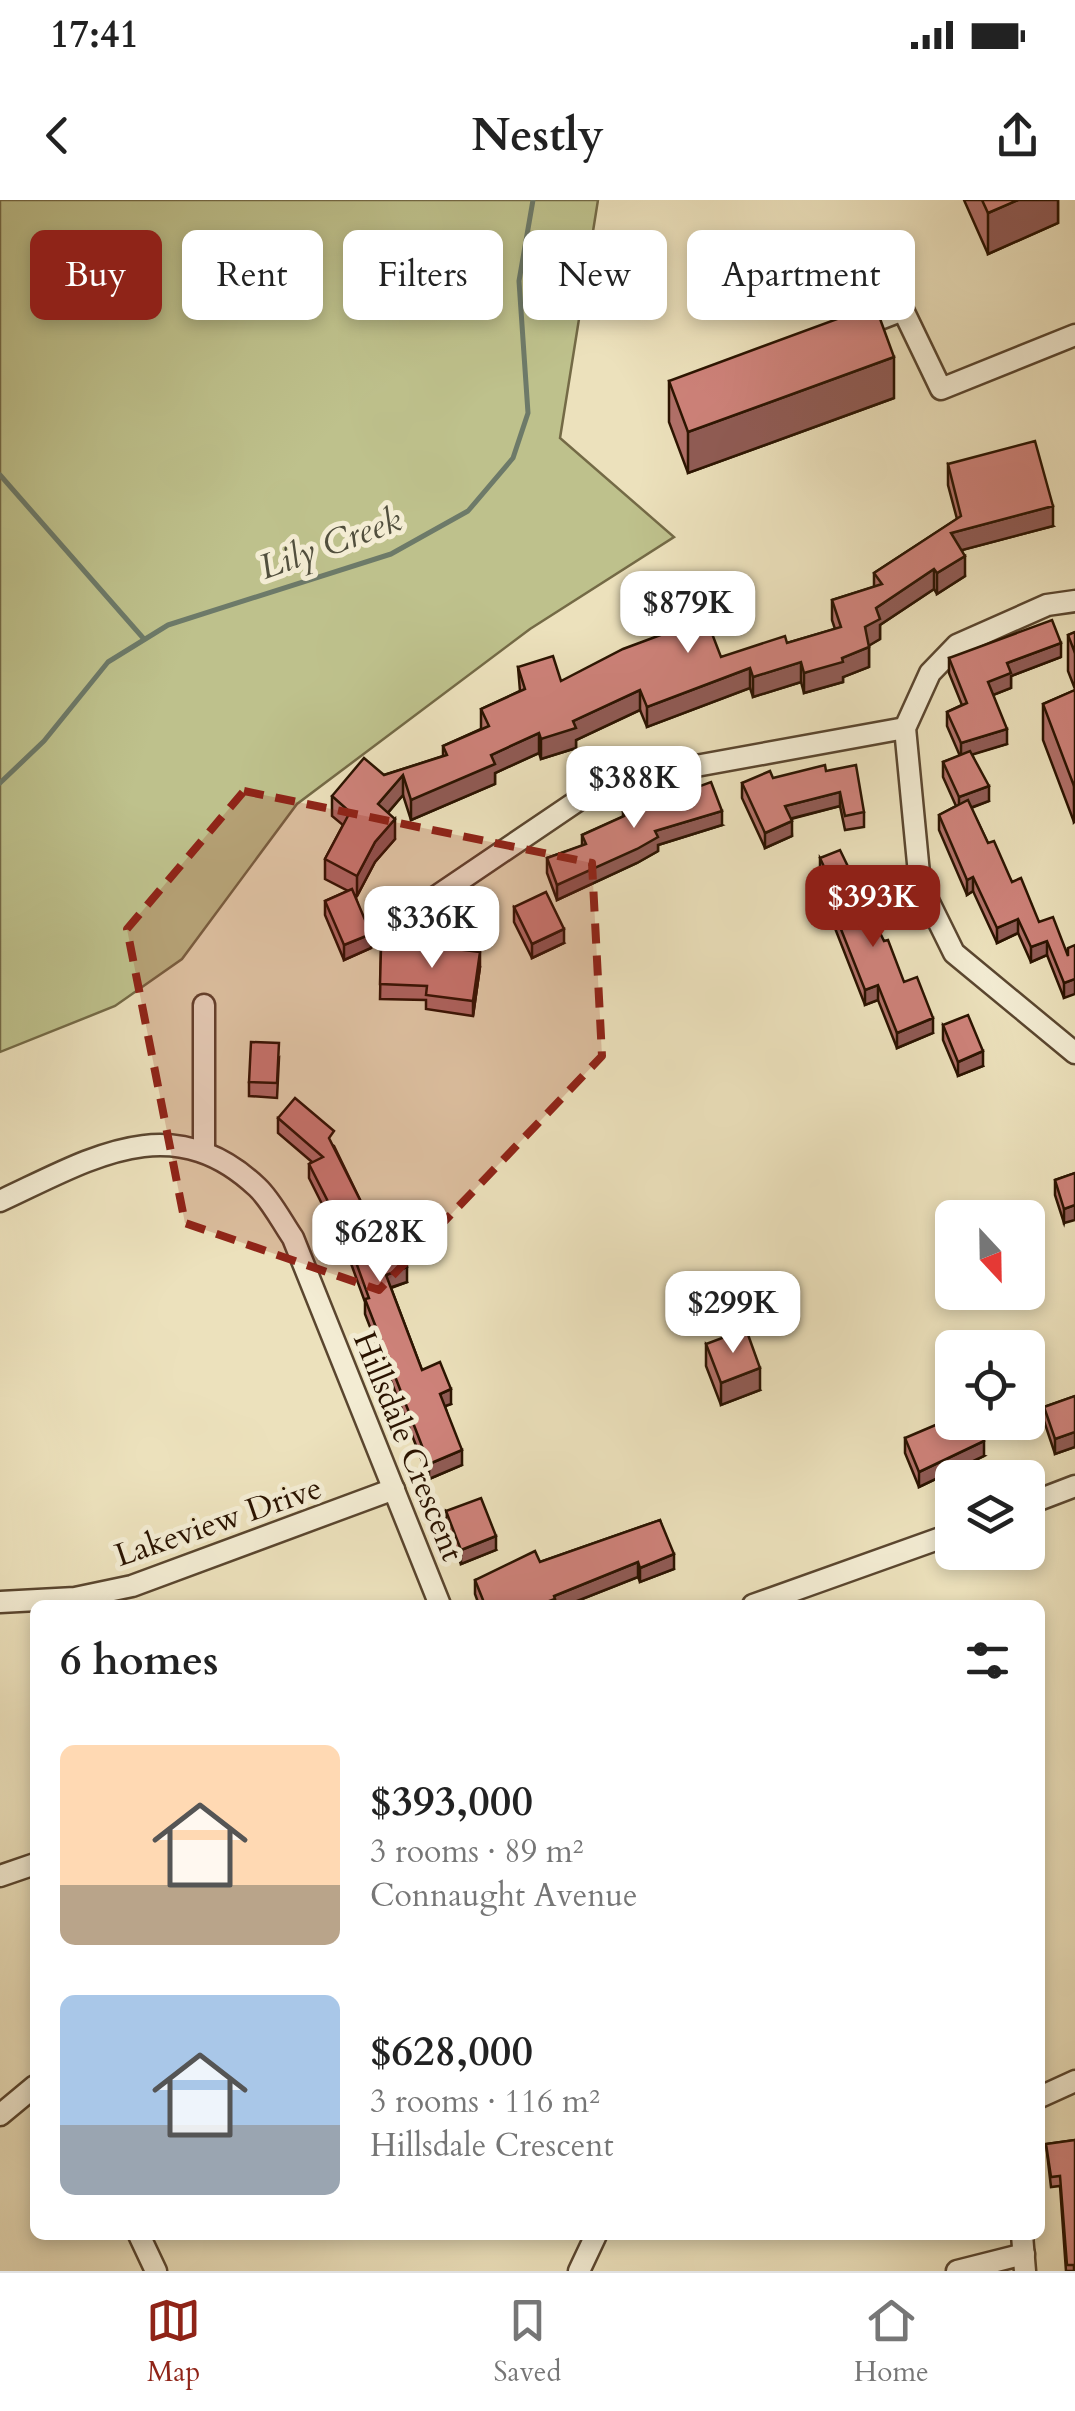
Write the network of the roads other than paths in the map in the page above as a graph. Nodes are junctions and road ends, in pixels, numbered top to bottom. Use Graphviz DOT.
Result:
graph roads {
  1 [pos="842,333"];
  2 [pos="1075,335"];
  3 [pos="1075,601"];
  4 [pos="905,728"];
  5 [pos="434,898"];
  6 [pos="204,1005"];
  7 [pos="1075,1053"];
  8 [pos="204,1152"];
  9 [pos="0,1201"];
  10 [pos="1075,1486"];
  11 [pos="394,1489"];
  12 [pos="1045,1497"];
  13 [pos="935,1540"];
  14 [pos="30,1600"];
  15 [pos="38,1600"];
  16 [pos="438,1600"];
  17 [pos="767,1600"];
  18 [pos="0,1602"];
  19 [pos="30,1866"];
  20 [pos="0,1876"];
  21 [pos="1075,2081"];
  22 [pos="30,2090"];
  23 [pos="1045,2095"];
  24 [pos="0,2115"];
  25 [pos="141,2240"];
  26 [pos="594,2240"];
  27 [pos="1024,2253"];
  28 [pos="156,2271"];
  29 [pos="579,2271"];
  30 [pos="957,2271"];
  1 -- 2 [label="street"];
  3 -- 4 [label="street"];
  4 -- 5 [label="street"];
  4 -- 7 [label="street"];
  6 -- 8 [label="street"];
  8 -- 9 [label="street, Hillsdale Crescent"];
  8 -- 11 [label="street, Hillsdale Crescent"];
  10 -- 12 [label="street"];
  11 -- 15 [label="street, Lakeview Drive"];
  11 -- 16 [label="street, Hillsdale Crescent"];
  13 -- 17 [label="street"];
  14 -- 18 [label="street, Lakeview Drive"];
  19 -- 20 [label="street"];
  21 -- 23 [label="street"];
  22 -- 24 [label="street"];
  25 -- 28 [label="street"];
  26 -- 29 [label="street"];
  27 -- 30 [label="street"];
}
